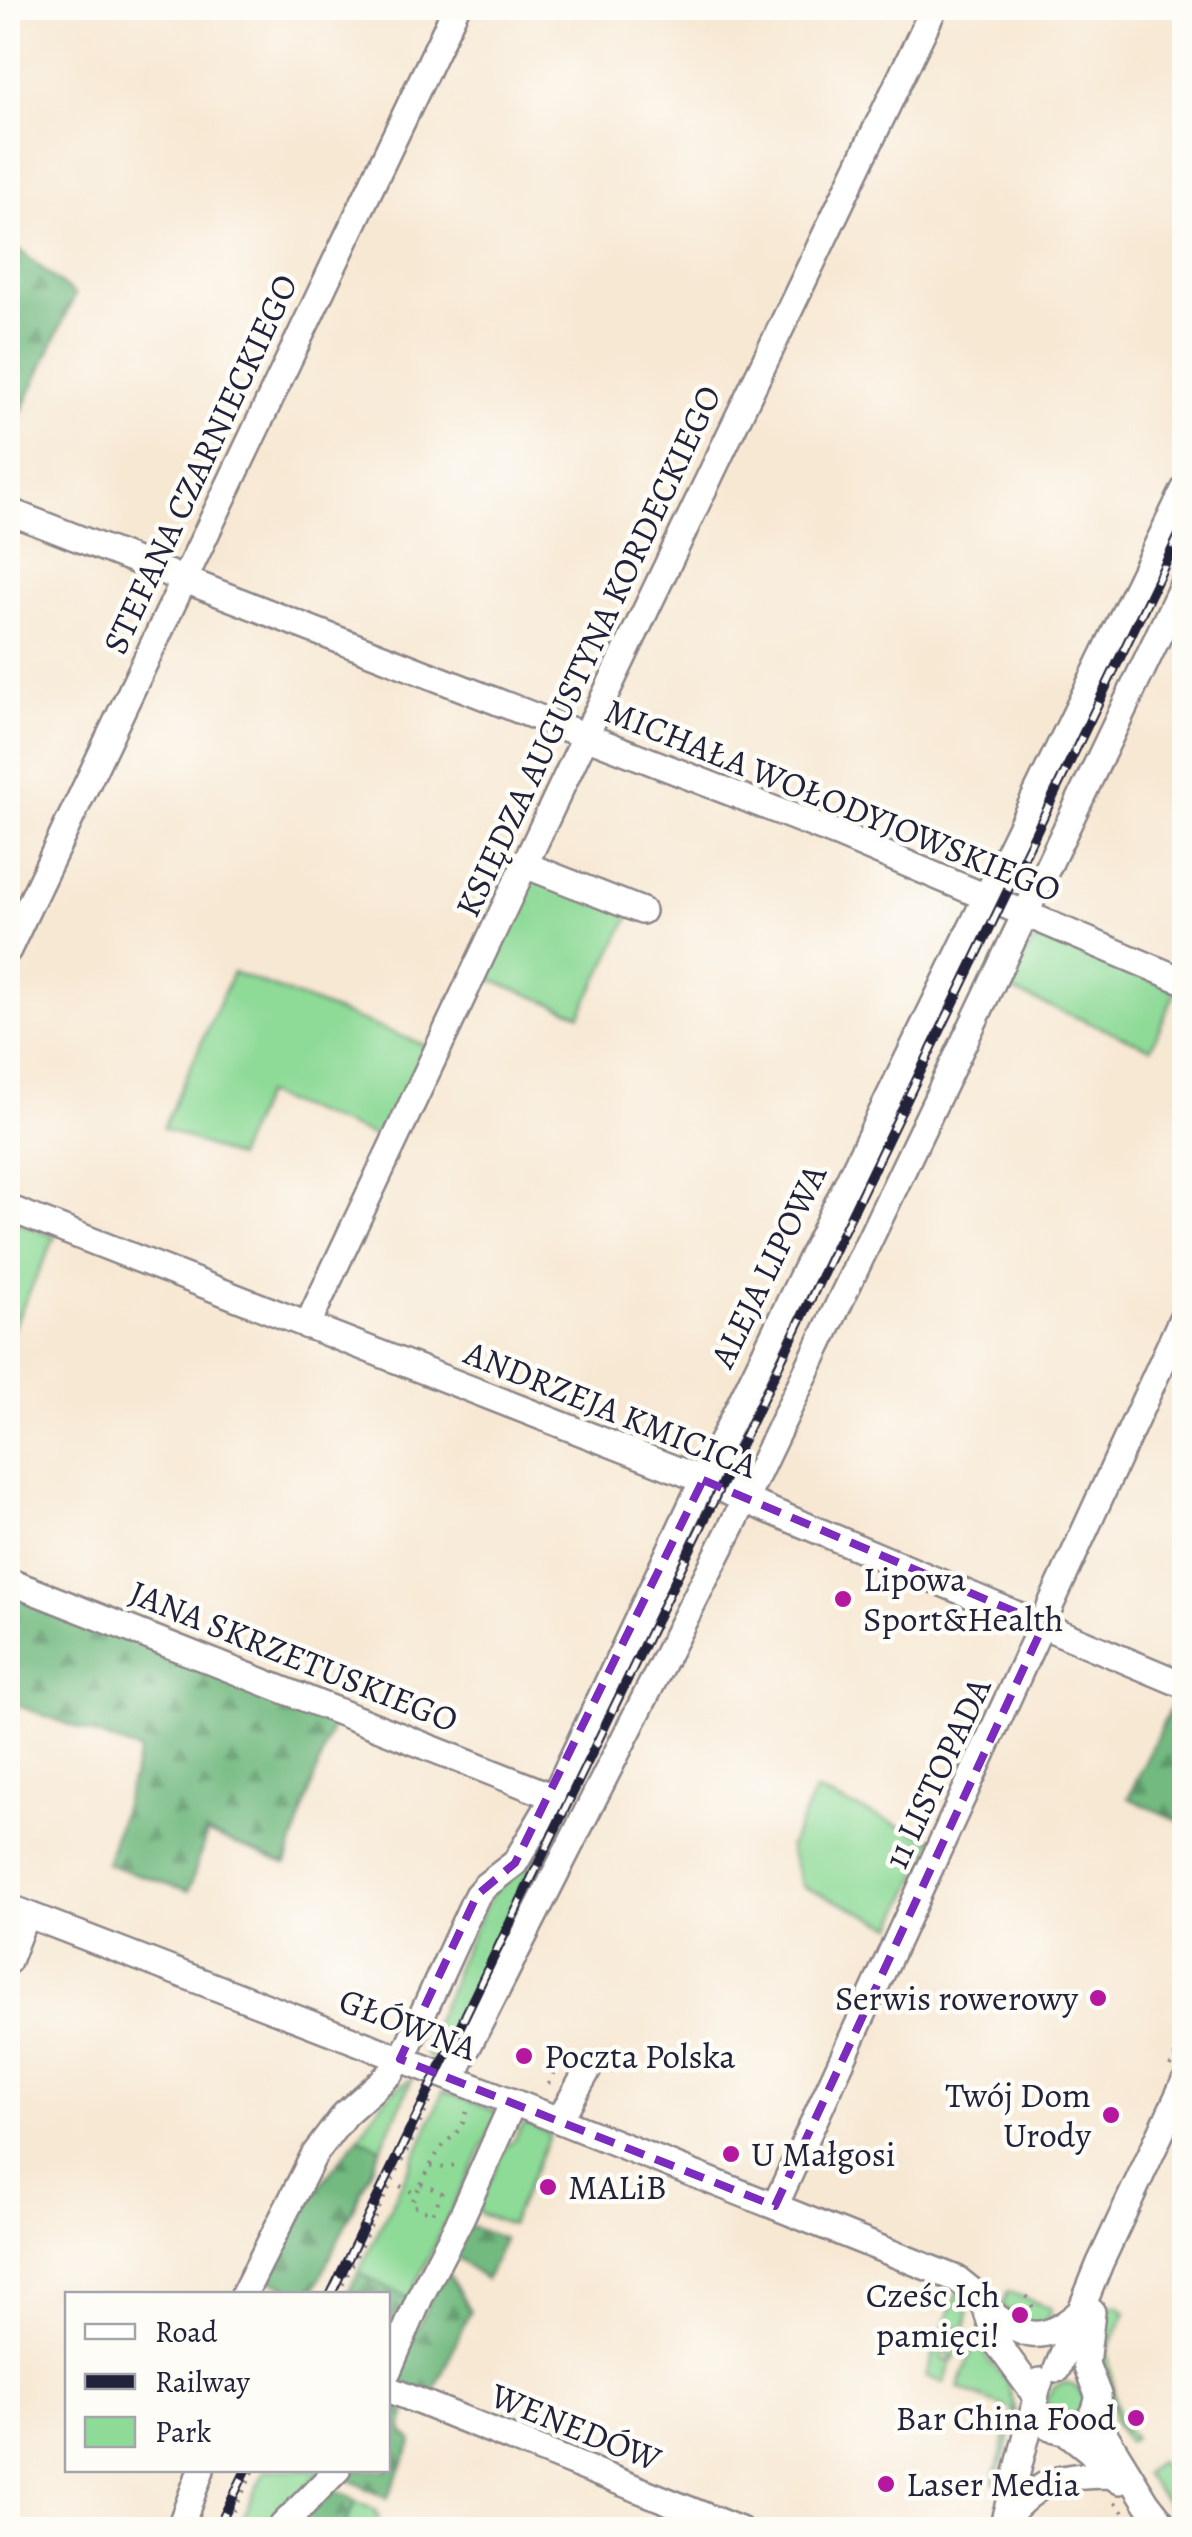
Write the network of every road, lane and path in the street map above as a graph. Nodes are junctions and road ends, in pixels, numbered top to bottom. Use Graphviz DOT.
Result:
graph roads {
  1 [pos="456,8"];
  2 [pos="934,8"];
  3 [pos="1184,490"];
  4 [pos="8,511"];
  5 [pos="183,580"];
  6 [pos="1184,582"];
  7 [pos="585,737"];
  8 [pos="525,865"];
  9 [pos="986,897"];
  10 [pos="642,911"];
  11 [pos="1026,916"];
  12 [pos="8,950"];
  13 [pos="1184,981"];
  14 [pos="8,1208"];
  15 [pos="1184,1314"];
  16 [pos="307,1326"];
  17 [pos="704,1480"];
  18 [pos="744,1500"];
  19 [pos="8,1581"];
  20 [pos="1044,1624"];
  21 [pos="1184,1686"];
  22 [pos="554,1796"];
  23 [pos="17,1910"];
  24 [pos="8,1961"];
  25 [pos="400,2059"];
  26 [pos="589,2068"];
  27 [pos="559,2074"];
  28 [pos="454,2083"];
  29 [pos="1184,2083"];
  30 [pos="548,2084"];
  31 [pos="513,2102"];
  32 [pos="566,2110"];
  33 [pos="421,2184"];
  34 [pos="400,2186"];
  35 [pos="416,2194"];
  36 [pos="775,2206"];
  37 [pos="1100,2263"];
  38 [pos="245,2292"];
  39 [pos="339,2292"];
  40 [pos="1080,2312"];
  41 [pos="988,2314"];
  42 [pos="390,2366"];
  43 [pos="1044,2386"];
  44 [pos="390,2390"];
  45 [pos="1095,2392"];
  46 [pos="1060,2430"];
  47 [pos="200,2472"];
  48 [pos="253,2472"];
  49 [pos="335,2472"];
  50 [pos="1111,2475"];
  51 [pos="1015,2487"];
  52 [pos="1147,2503"];
  53 [pos="1002,2525"];
  54 [pos="178,2530"];
  55 [pos="224,2530"];
  56 [pos="278,2530"];
  57 [pos="740,2530"];
  58 [pos="1168,2530"];
  1 -- 5 [label="street, STEFANA CZARNIECKIEGO"];
  2 -- 7 [label="street, KSIĘDZA AUGUSTYNA KORDECKIEGO"];
  3 -- 9 [label="street, ALEJA LIPOWA"];
  4 -- 5 [label="street, MICHAŁA WOŁODYJOWSKIEGO"];
  5 -- 7 [label="street, MICHAŁA WOŁODYJOWSKIEGO"];
  5 -- 12 [label="street, STEFANA CZARNIECKIEGO"];
  6 -- 11 [label="street"];
  7 -- 8 [label="street, KSIĘDZA AUGUSTYNA KORDECKIEGO"];
  7 -- 9 [label="street, MICHAŁA WOŁODYJOWSKIEGO"];
  8 -- 10 [label="street"];
  8 -- 16 [label="street, KSIĘDZA AUGUSTYNA KORDECKIEGO"];
  9 -- 11 [label="street, MICHAŁA WOŁODYJOWSKIEGO"];
  9 -- 17 [label="street, ALEJA LIPOWA"];
  11 -- 13 [label="street, MICHAŁA WOŁODYJOWSKIEGO"];
  11 -- 18 [label="street"];
  14 -- 16 [label="street, ANDRZEJA KMICICA"];
  15 -- 20 [label="street, 11 LISTOPADA"];
  16 -- 17 [label="street, ANDRZEJA KMICICA"];
  17 -- 18 [label="street, ANDRZEJA KMICICA"];
  17 -- 22 [label="street, ALEJA LIPOWA"];
  18 -- 20 [label="street, ANDRZEJA KMICICA"];
  18 -- 28 [label="street"];
  19 -- 22 [label="street, JANA SKRZETUSKIEGO"];
  20 -- 21 [label="street, ANDRZEJA KMICICA"];
  20 -- 36 [label="street, 11 LISTOPADA"];
  22 -- 25 [label="street, ALEJA LIPOWA"];
  23 -- 24 [label="street"];
  23 -- 25 [label="street, GŁÓWNA"];
  25 -- 28 [label="street, GŁÓWNA"];
  25 -- 38 [label="street, ALEJA LIPOWA"];
  26 -- 32 [label="street"];
  27 -- 30 [label="path"];
  28 -- 31 [label="street, GŁÓWNA"];
  28 -- 33 [label="path"];
  28 -- 39 [label="path"];
  29 -- 37 [label="street"];
  31 -- 36 [label="street, GŁÓWNA"];
  31 -- 42 [label="street"];
  33 -- 35 [label="path"];
  33 -- 35 [label="path"];
  34 -- 35 [label="path"];
  36 -- 41 [label="street, GŁÓWNA"];
  37 -- 40 [label="street"];
  37 -- 45 [label="street"];
  40 -- 41 [label="street"];
  40 -- 43 [label="street"];
  41 -- 43 [label="street, GŁÓWNA"];
  43 -- 45 [label="street"];
  43 -- 46 [label="street"];
  43 -- 51 [label="street"];
  44 -- 57 [label="street, WENEDÓW"];
  45 -- 46 [label="street"];
  45 -- 52 [label="street"];
  46 -- 50 [label="street"];
  46 -- 51 [label="street"];
  47 -- 54 [label="street"];
  48 -- 55 [label="path"];
  49 -- 56 [label="street"];
  50 -- 52 [label="street"];
  50 -- 53 [label="street"];
  51 -- 53 [label="street"];
  52 -- 58 [label="street"];
}
